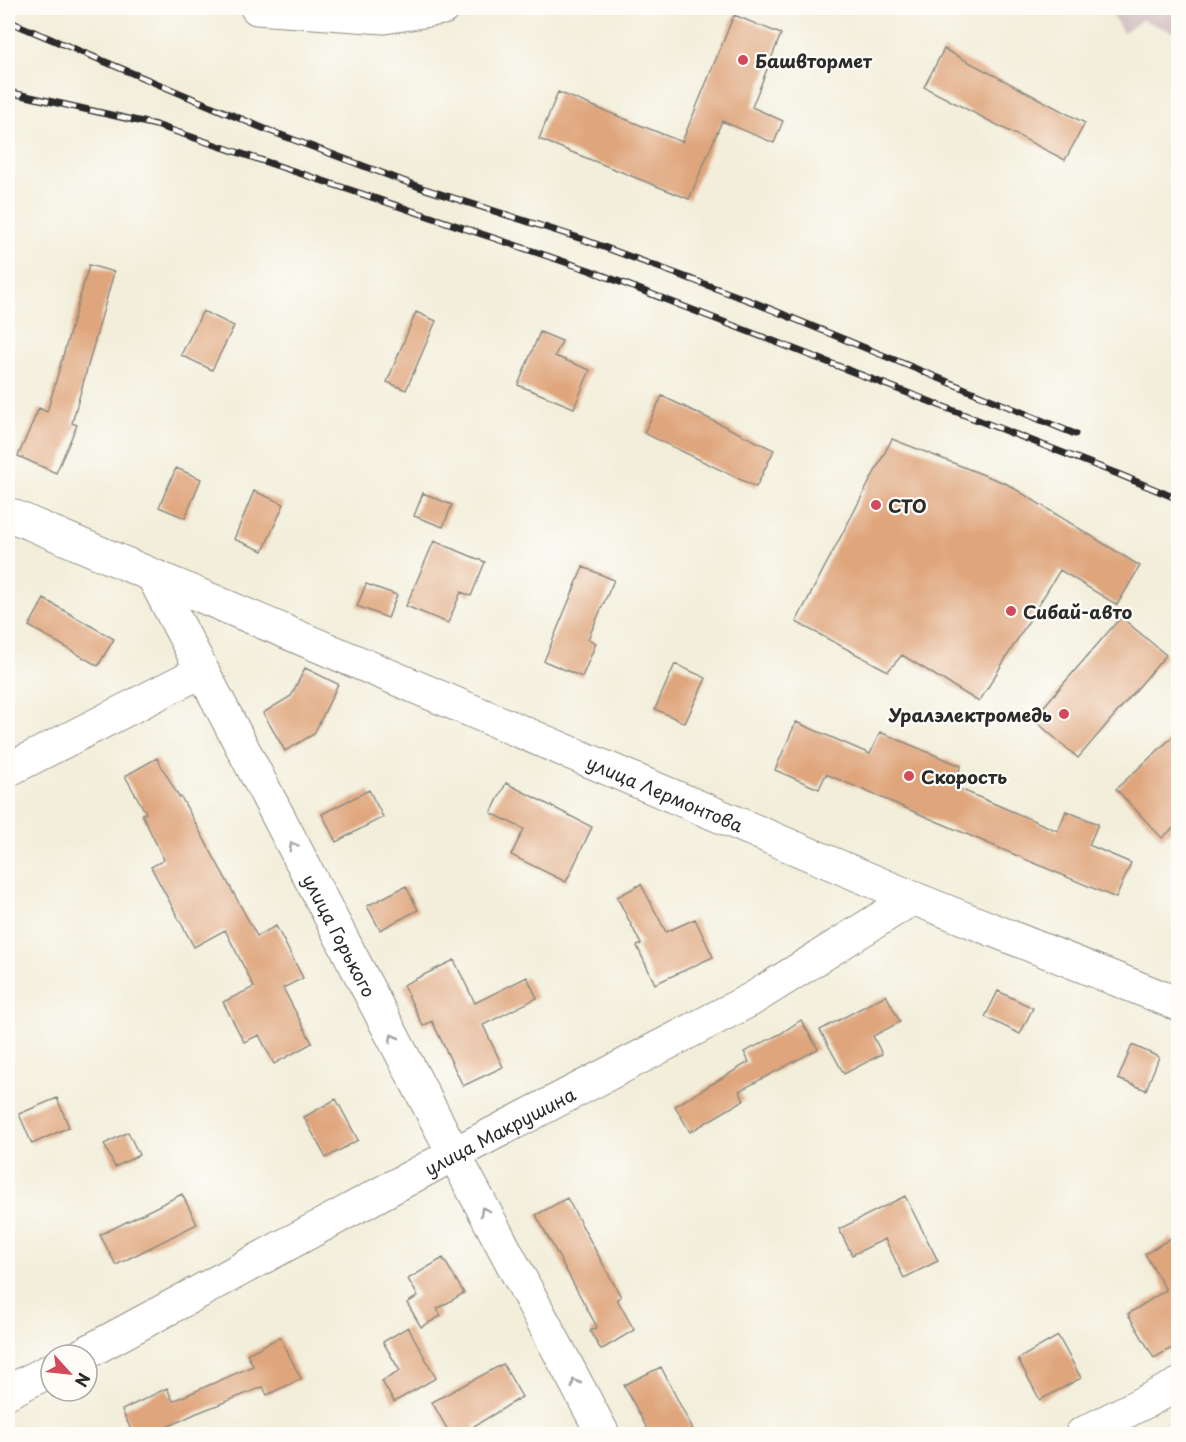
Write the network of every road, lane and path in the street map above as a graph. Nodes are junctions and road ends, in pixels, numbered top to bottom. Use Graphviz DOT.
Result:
graph roads {
  1 [pos="257,8"];
  2 [pos="443,8"];
  3 [pos="8,514"];
  4 [pos="153,576"];
  5 [pos="202,671"];
  6 [pos="8,770"];
  7 [pos="913,898"];
  8 [pos="1179,1004"];
  9 [pos="454,1154"];
  10 [pos="99,1346"];
  11 [pos="39,1376"];
  12 [pos="1179,1385"];
  13 [pos="8,1392"];
  14 [pos="603,1434"];
  15 [pos="1082,1434"];
  1 -- 2 [label="street"];
  3 -- 4 [label="street"];
  4 -- 5 [label="street, улица Горького"];
  4 -- 7 [label="street, улица Лермонтова"];
  5 -- 6 [label="street"];
  9 -- 5 [label="street, улица Горького, one-way"];
  7 -- 8 [label="street, улица Лермонтова"];
  7 -- 9 [label="street, улица Макрушина"];
  9 -- 10 [label="street, улица Макрушина"];
  14 -- 9 [label="street, улица Горького, one-way"];
  11 -- 13 [label="street"];
  12 -- 15 [label="street"];
}
